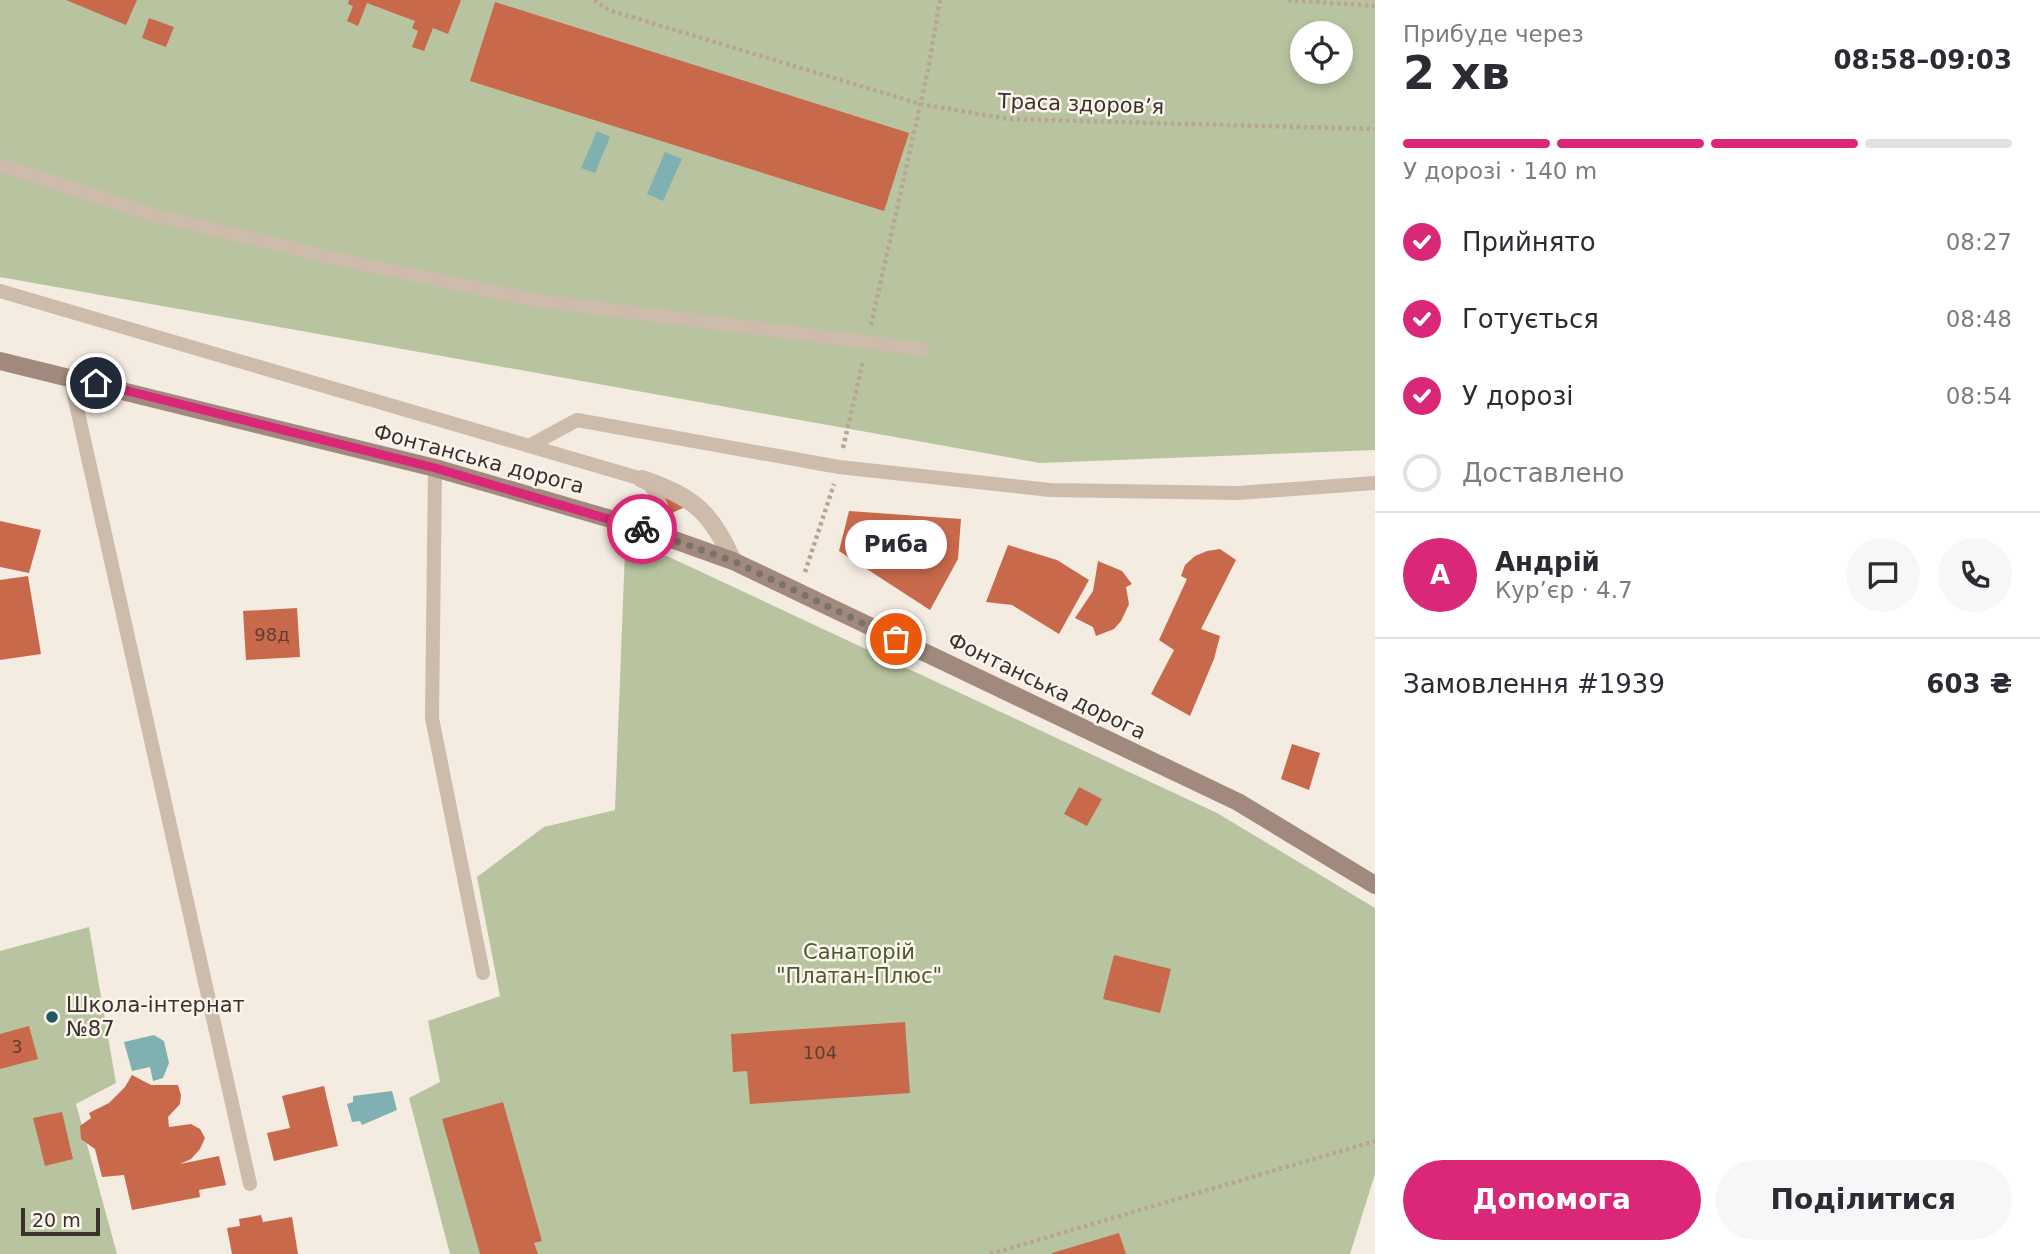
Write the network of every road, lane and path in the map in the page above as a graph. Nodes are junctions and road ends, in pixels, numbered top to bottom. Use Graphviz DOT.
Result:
graph roads {
  1 [pos="594,0"];
  2 [pos="940,0"];
  3 [pos="1288,0"];
  4 [pos="1375,6"];
  5 [pos="920,104"];
  6 [pos="1375,129"];
  7 [pos="0,165"];
  8 [pos="897,214"];
  9 [pos="0,291"];
  10 [pos="922,349"];
  11 [pos="0,360"];
  12 [pos="70,377"];
  13 [pos="529,446"];
  14 [pos="839,467"];
  15 [pos="435,468"];
  16 [pos="642,479"];
  17 [pos="1375,483"];
  18 [pos="635,526"];
  19 [pos="733,561"];
  20 [pos="798,593"];
  21 [pos="1375,884"];
  22 [pos="483,973"];
  23 [pos="1375,1141"];
  24 [pos="250,1184"];
  25 [pos="990,1254"];
  1 -- 5 [label="path, Траса здоров’я"];
  2 -- 5 [label="path"];
  3 -- 4 [label="path"];
  5 -- 6 [label="path, Траса здоров’я"];
  5 -- 8 [label="path"];
  7 -- 10 [label="lane"];
  9 -- 13 [label="lane"];
  11 -- 12 [label="main road, Фонтанська дорога"];
  12 -- 15 [label="main road, Фонтанська дорога"];
  12 -- 24 [label="lane"];
  13 -- 14 [label="lane"];
  13 -- 16 [label="lane"];
  14 -- 17 [label="lane"];
  14 -- 20 [label="path"];
  15 -- 18 [label="main road, Фонтанська дорога"];
  15 -- 22 [label="lane"];
  16 -- 18 [label="lane"];
  16 -- 19 [label="street"];
  18 -- 19 [label="main road, Фонтанська дорога"];
  19 -- 20 [label="main road, Фонтанська дорога"];
  20 -- 21 [label="main road, Фонтанська дорога"];
  23 -- 25 [label="path"];
}
